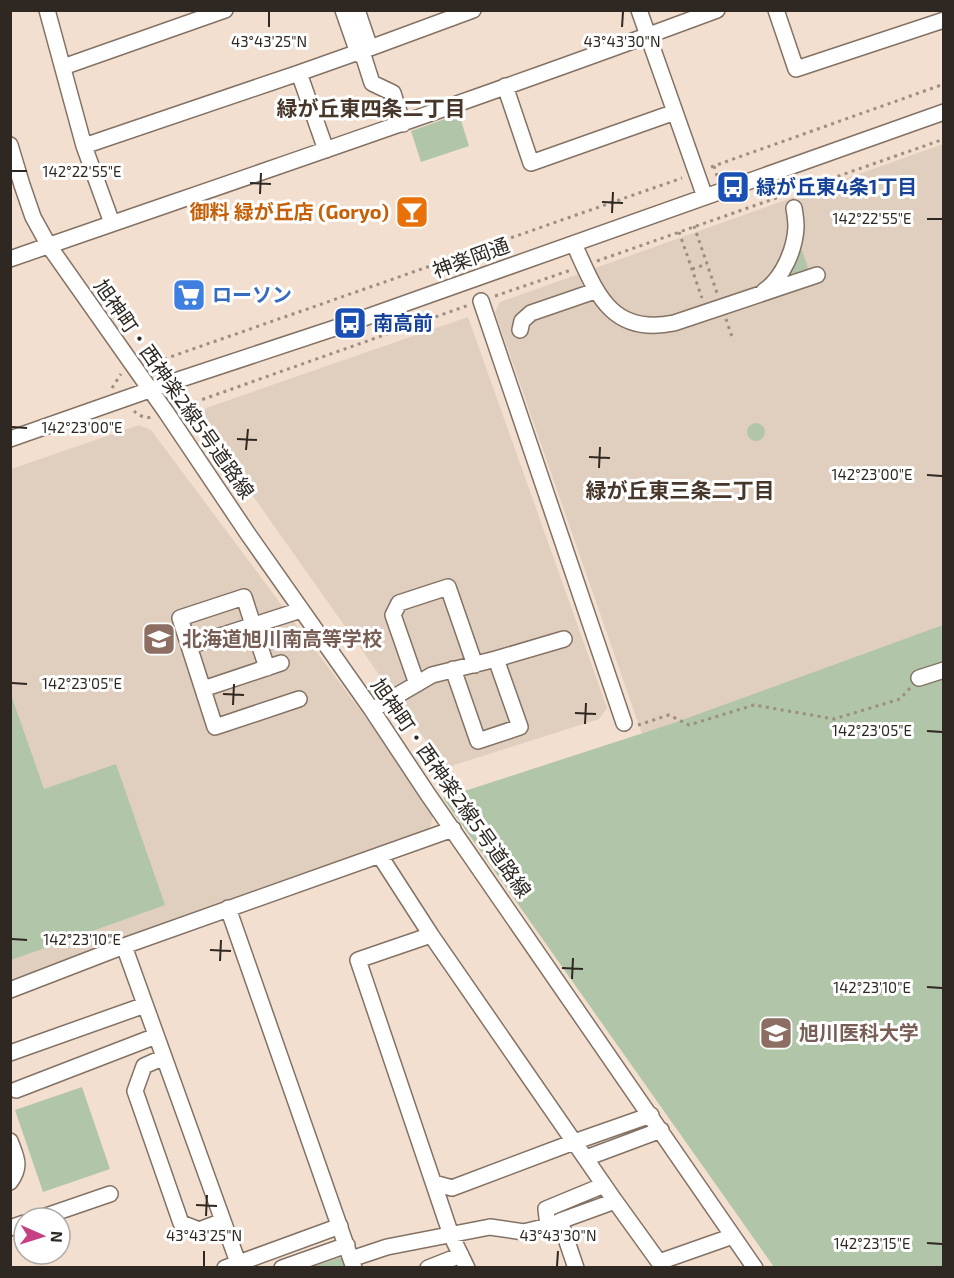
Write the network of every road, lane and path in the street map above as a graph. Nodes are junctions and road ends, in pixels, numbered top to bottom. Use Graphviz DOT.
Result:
graph roads {
  1 [pos="48,10"];
  2 [pos="225,10"];
  3 [pos="343,10"];
  4 [pos="357,10"];
  5 [pos="473,10"];
  6 [pos="639,10"];
  7 [pos="717,10"];
  8 [pos="776,10"];
  9 [pos="934,18"];
  10 [pos="648,36"];
  11 [pos="364,50"];
  12 [pos="63,67"];
  13 [pos="299,73"];
  14 [pos="944,84"];
  15 [pos="505,86"];
  16 [pos="675,112"];
  17 [pos="944,112"];
  18 [pos="403,124"];
  19 [pos="944,139"];
  20 [pos="10,145"];
  21 [pos="84,146"];
  22 [pos="326,150"];
  23 [pos="696,172"];
  24 [pos="705,197"];
  25 [pos="778,197"];
  26 [pos="787,206"];
  27 [pos="111,223"];
  28 [pos="694,226"];
  29 [pos="679,232"];
  30 [pos="574,244"];
  31 [pos="49,246"];
  32 [pos="10,259"];
  33 [pos="707,264"];
  34 [pos="574,268"];
  35 [pos="692,269"];
  36 [pos="598,270"];
  37 [pos="817,275"];
  38 [pos="595,291"];
  39 [pos="758,295"];
  40 [pos="481,301"];
  41 [pos="704,303"];
  42 [pos="722,307"];
  43 [pos="520,330"];
  44 [pos="732,337"];
  45 [pos="136,369"];
  46 [pos="111,389"];
  47 [pos="151,390"];
  48 [pos="166,412"];
  49 [pos="138,415"];
  50 [pos="10,439"];
  51 [pos="301,610"];
  52 [pos="253,625"];
  53 [pos="564,639"];
  54 [pos="189,646"];
  55 [pos="496,659"];
  56 [pos="475,665"];
  57 [pos="453,669"];
  58 [pos="944,670"];
  59 [pos="919,678"];
  60 [pos="417,684"];
  61 [pos="203,689"];
  62 [pos="299,699"];
  63 [pos="372,710"];
  64 [pos="624,723"];
  65 [pos="453,829"];
  66 [pos="380,856"];
  67 [pos="228,908"];
  68 [pos="431,934"];
  69 [pos="124,946"];
  70 [pos="10,990"];
  71 [pos="145,1005"];
  72 [pos="156,1036"];
  73 [pos="10,1053"];
  74 [pos="164,1057"];
  75 [pos="16,1090"];
  76 [pos="651,1115"];
  77 [pos="660,1130"];
  78 [pos="10,1141"];
  79 [pos="574,1142"];
  80 [pos="586,1158"];
  81 [pos="10,1182"];
  82 [pos="434,1183"];
  83 [pos="604,1185"];
  84 [pos="110,1194"];
  85 [pos="615,1201"];
  86 [pos="72,1207"];
  87 [pos="223,1221"];
  88 [pos="340,1226"];
  89 [pos="451,1235"];
  90 [pos="733,1236"];
  91 [pos="350,1257"];
  92 [pos="464,1262"];
  93 [pos="234,1266"];
  94 [pos="282,1268"];
  95 [pos="428,1268"];
  96 [pos="576,1268"];
  97 [pos="755,1268"];
  1 -- 12 [label="street"];
  2 -- 12 [label="street"];
  3 -- 11 [label="street"];
  4 -- 11 [label="street"];
  5 -- 11 [label="street"];
  6 -- 10 [label="street"];
  7 -- 10 [label="street"];
  8 -- 9 [label="street"];
  10 -- 15 [label="street"];
  10 -- 16 [label="street"];
  11 -- 13 [label="street"];
  11 -- 18 [label="street"];
  12 -- 21 [label="street"];
  13 -- 21 [label="street"];
  13 -- 22 [label="street"];
  14 -- 23 [label="path"];
  15 -- 16 [label="street"];
  15 -- 18 [label="street"];
  16 -- 23 [label="street"];
  17 -- 24 [label="street, 神楽岡通"];
  18 -- 22 [label="street"];
  19 -- 25 [label="path"];
  20 -- 31 [label="street, 旭神町・西神楽2線5号道路線"];
  21 -- 27 [label="street"];
  22 -- 27 [label="street"];
  23 -- 24 [label="street"];
  23 -- 45 [label="path"];
  24 -- 30 [label="street, 神楽岡通"];
  25 -- 26 [label="path"];
  25 -- 28 [label="path"];
  26 -- 39 [label="street"];
  27 -- 31 [label="street"];
  28 -- 29 [label="path"];
  28 -- 33 [label="path"];
  29 -- 35 [label="path"];
  29 -- 36 [label="path"];
  30 -- 38 [label="street"];
  30 -- 47 [label="street, 神楽岡通"];
  31 -- 32 [label="street"];
  31 -- 45 [label="street, 旭神町・西神楽2線5号道路線"];
  33 -- 35 [label="path"];
  33 -- 42 [label="path"];
  34 -- 40 [label="path"];
  35 -- 41 [label="path"];
  37 -- 39 [label="street"];
  38 -- 42 [label="street"];
  38 -- 43 [label="street"];
  39 -- 42 [label="street"];
  40 -- 48 [label="path"];
  40 -- 64 [label="street"];
  42 -- 44 [label="path"];
  45 -- 46 [label="path"];
  45 -- 47 [label="street, 旭神町・西神楽2線5号道路線"];
  47 -- 48 [label="street, 旭神町・西神楽2線5号道路線"];
  47 -- 50 [label="street, 神楽岡通"];
  48 -- 49 [label="path"];
  48 -- 51 [label="street, 旭神町・西神楽2線5号道路線"];
  51 -- 52 [label="street"];
  51 -- 63 [label="street, 旭神町・西神楽2線5号道路線"];
  52 -- 54 [label="street"];
  52 -- 54 [label="street"];
  52 -- 61 [label="street"];
  53 -- 55 [label="street"];
  54 -- 61 [label="street"];
  55 -- 56 [label="street"];
  55 -- 57 [label="street"];
  56 -- 57 [label="street"];
  56 -- 60 [label="street"];
  57 -- 60 [label="street"];
  58 -- 59 [label="street"];
  59 -- 64 [label="path"];
  60 -- 63 [label="street"];
  61 -- 62 [label="street"];
  63 -- 65 [label="street, 旭神町・西神楽2線5号道路線"];
  65 -- 66 [label="street"];
  65 -- 76 [label="street, 旭神町・西神楽2線5号道路線"];
  66 -- 67 [label="street"];
  66 -- 68 [label="street"];
  67 -- 69 [label="street"];
  67 -- 88 [label="street"];
  68 -- 79 [label="street"];
  68 -- 82 [label="street"];
  69 -- 70 [label="street"];
  69 -- 71 [label="street"];
  71 -- 72 [label="street"];
  71 -- 73 [label="street"];
  72 -- 74 [label="street"];
  72 -- 75 [label="street"];
  74 -- 87 [label="street"];
  74 -- 87 [label="street"];
  76 -- 77 [label="street, 旭神町・西神楽2線5号道路線"];
  76 -- 79 [label="street"];
  77 -- 80 [label="street"];
  77 -- 90 [label="street, 旭神町・西神楽2線5号道路線"];
  78 -- 81 [label="street"];
  79 -- 80 [label="street"];
  79 -- 82 [label="street"];
  80 -- 83 [label="street"];
  82 -- 89 [label="street"];
  83 -- 85 [label="street"];
  83 -- 89 [label="street"];
  84 -- 86 [label="street"];
  85 -- 90 [label="street"];
  85 -- 96 [label="street"];
  87 -- 93 [label="street"];
  88 -- 91 [label="street"];
  88 -- 93 [label="street"];
  89 -- 91 [label="street"];
  89 -- 92 [label="street"];
  90 -- 97 [label="street, 旭神町・西神楽2線5号道路線"];
  91 -- 94 [label="street"];
  92 -- 95 [label="street"];
}
